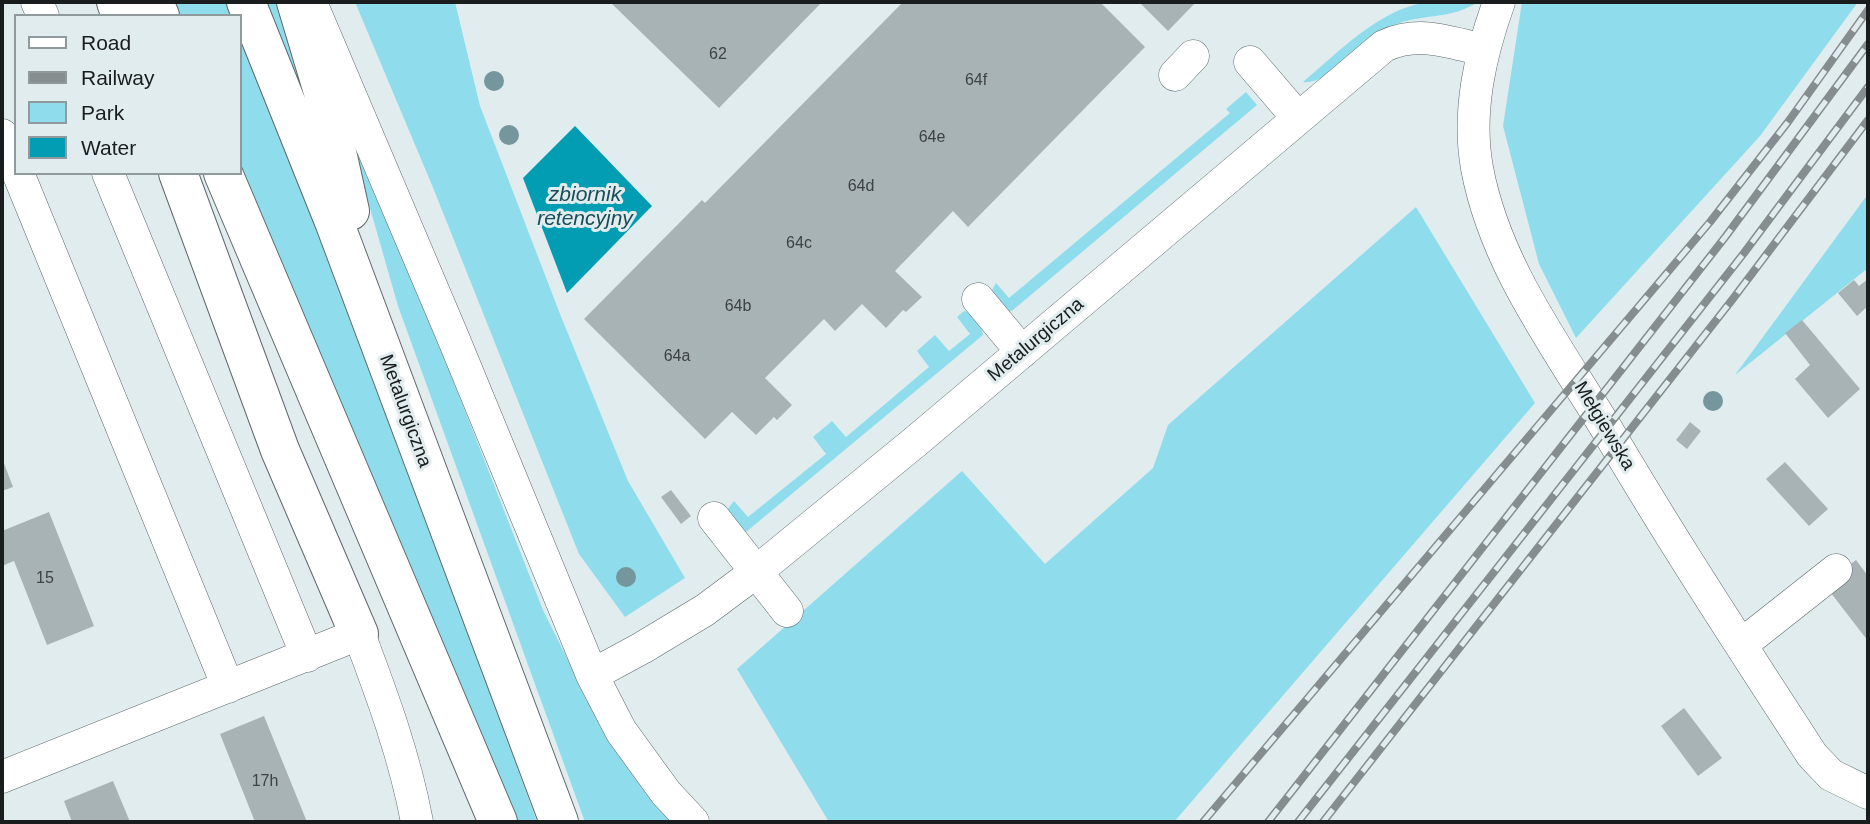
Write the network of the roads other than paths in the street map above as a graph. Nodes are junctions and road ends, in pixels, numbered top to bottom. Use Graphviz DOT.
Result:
graph roads {
  1 [pos="246,2"];
  2 [pos="296,2"];
  3 [pos="311,2"];
  4 [pos="1499,2"];
  5 [pos="1483,50"];
  6 [pos="1251,62"];
  7 [pos="1298,118"];
  8 [pos="2,135"];
  9 [pos="14,164"];
  10 [pos="19,175"];
  11 [pos="109,175"];
  12 [pos="179,175"];
  13 [pos="224,175"];
  14 [pos="978,299"];
  15 [pos="376,333"];
  16 [pos="1022,352"];
  17 [pos="714,518"];
  18 [pos="1836,570"];
  19 [pos="756,572"];
  20 [pos="788,611"];
  21 [pos="359,634"];
  22 [pos="1741,645"];
  23 [pos="307,656"];
  24 [pos="592,675"];
  25 [pos="228,687"];
  26 [pos="2,777"];
  27 [pos="1868,793"];
  28 [pos="417,822"];
  29 [pos="498,822"];
  30 [pos="559,822"];
  31 [pos="693,822"];
  1 -- 15 [label="main road, Metalurgiczna"];
  2 -- 15 [label="main road"];
  3 -- 24 [label="street"];
  4 -- 5 [label="street, Mełgiewska"];
  5 -- 7 [label="street, Metalurgiczna"];
  5 -- 22 [label="street, Mełgiewska"];
  6 -- 7 [label="street"];
  7 -- 16 [label="street, Metalurgiczna"];
  8 -- 9 [label="street"];
  10 -- 25 [label="street"];
  11 -- 23 [label="street"];
  12 -- 21 [label="main road"];
  13 -- 29 [label="main road"];
  14 -- 16 [label="street"];
  15 -- 30 [label="main road, Metalurgiczna"];
  16 -- 19 [label="street, Metalurgiczna"];
  17 -- 19 [label="street"];
  18 -- 22 [label="street"];
  19 -- 20 [label="street"];
  19 -- 24 [label="street, Metalurgiczna"];
  21 -- 23 [label="street"];
  21 -- 28 [label="street"];
  22 -- 27 [label="street, Mełgiewska"];
  23 -- 25 [label="street"];
  24 -- 31 [label="street"];
  25 -- 26 [label="street"];
}
